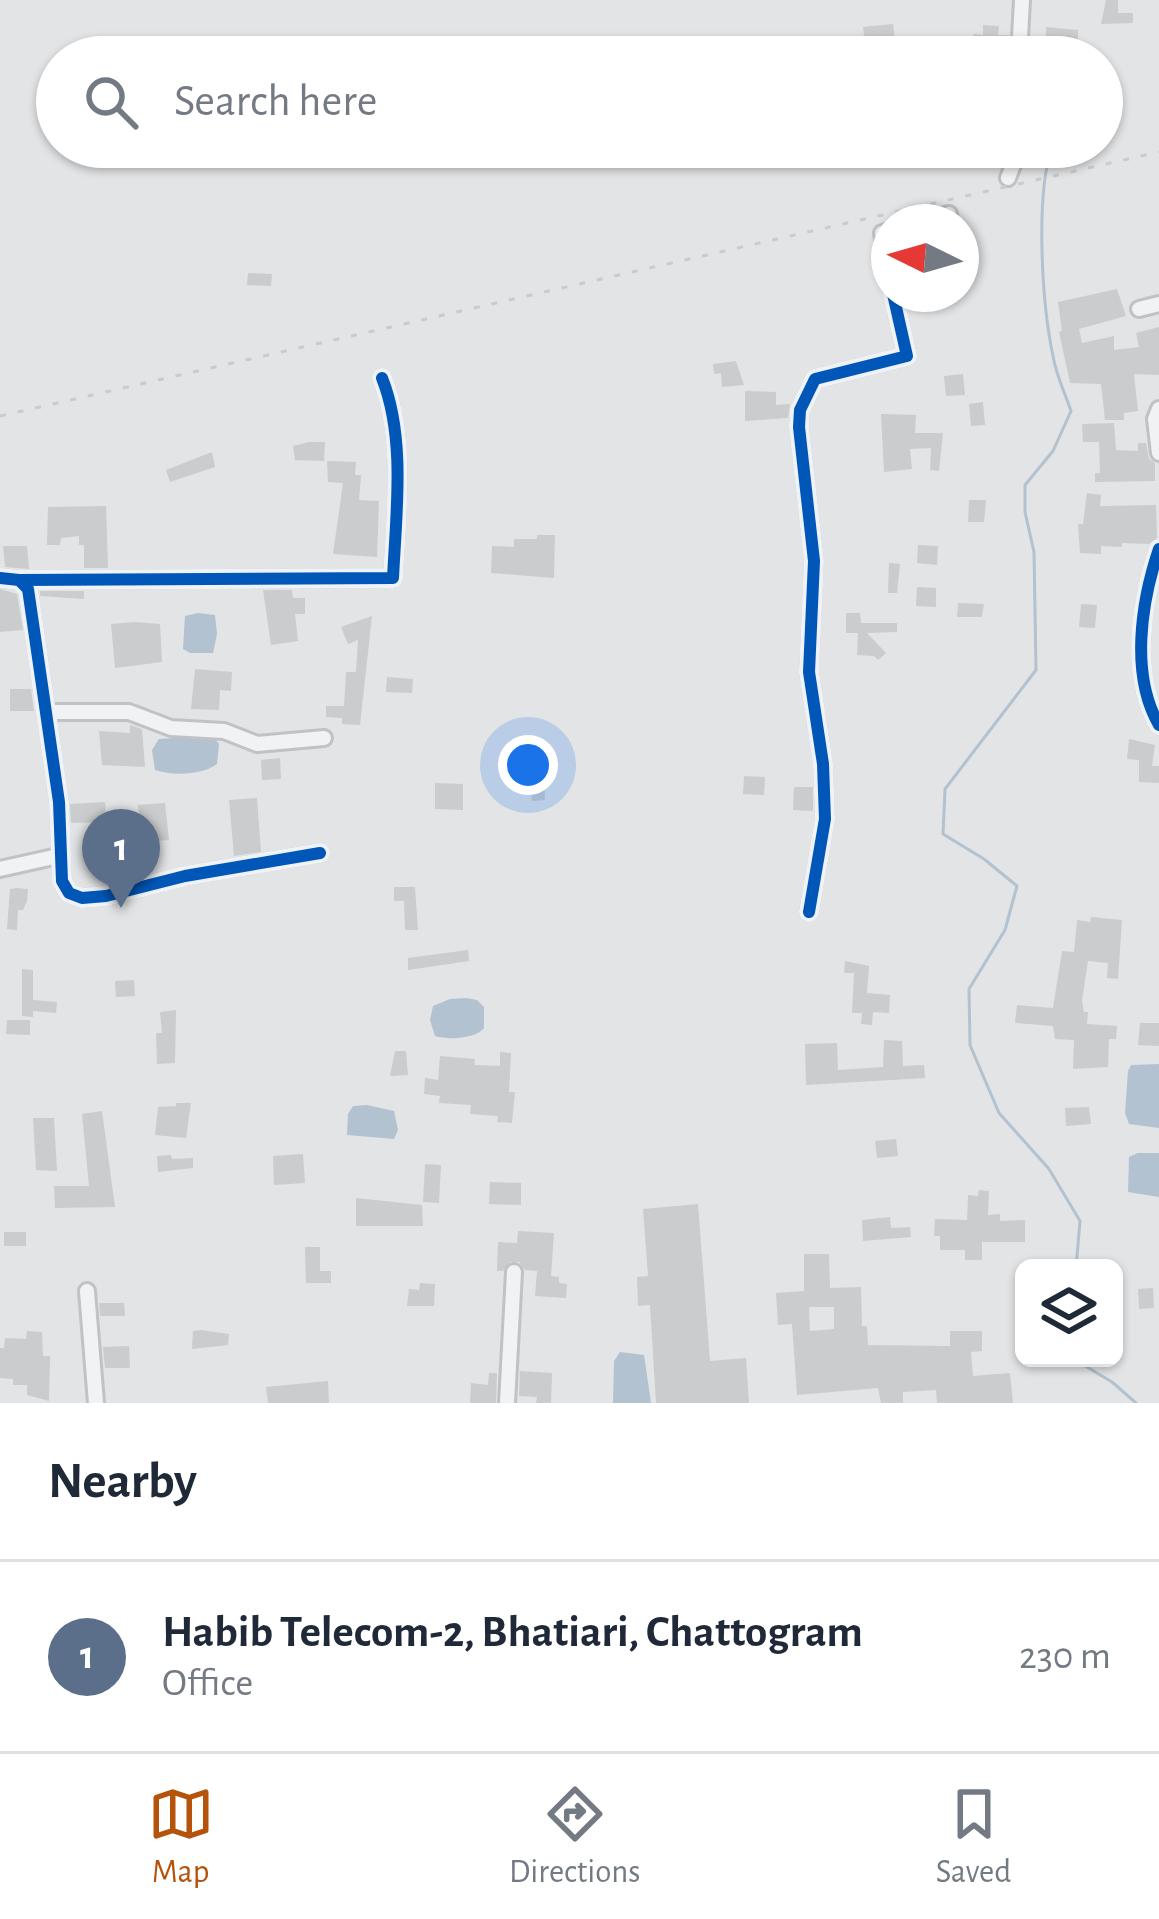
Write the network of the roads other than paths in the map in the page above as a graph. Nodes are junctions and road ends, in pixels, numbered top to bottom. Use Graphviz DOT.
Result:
graph roads {
  1 [pos="1022,0"];
  2 [pos="1020,36"];
  3 [pos="1012,168"];
  4 [pos="1008,178"];
  5 [pos="1159,304"];
  6 [pos="1139,309"];
  7 [pos="897,312"];
  8 [pos="382,378"];
  9 [pos="1159,410"];
  10 [pos="1159,453"];
  11 [pos="1159,549"];
  12 [pos="0,578"];
  13 [pos="19,580"];
  14 [pos="46,712"];
  15 [pos="1159,725"];
  16 [pos="324,738"];
  17 [pos="320,853"];
  18 [pos="58,856"];
  19 [pos="0,869"];
  20 [pos="809,912"];
  21 [pos="514,1273"];
  22 [pos="87,1291"];
  23 [pos="96,1403"];
  24 [pos="508,1403"];
  1 -- 2 [label="street"];
  3 -- 4 [label="street"];
  5 -- 6 [label="street"];
  7 -- 20 [label="street"];
  8 -- 13 [label="street"];
  9 -- 10 [label="street"];
  11 -- 15 [label="street"];
  12 -- 13 [label="street"];
  13 -- 14 [label="street"];
  14 -- 16 [label="street"];
  14 -- 18 [label="street"];
  17 -- 18 [label="street"];
  18 -- 19 [label="street"];
  21 -- 24 [label="street"];
  22 -- 23 [label="street"];
}
